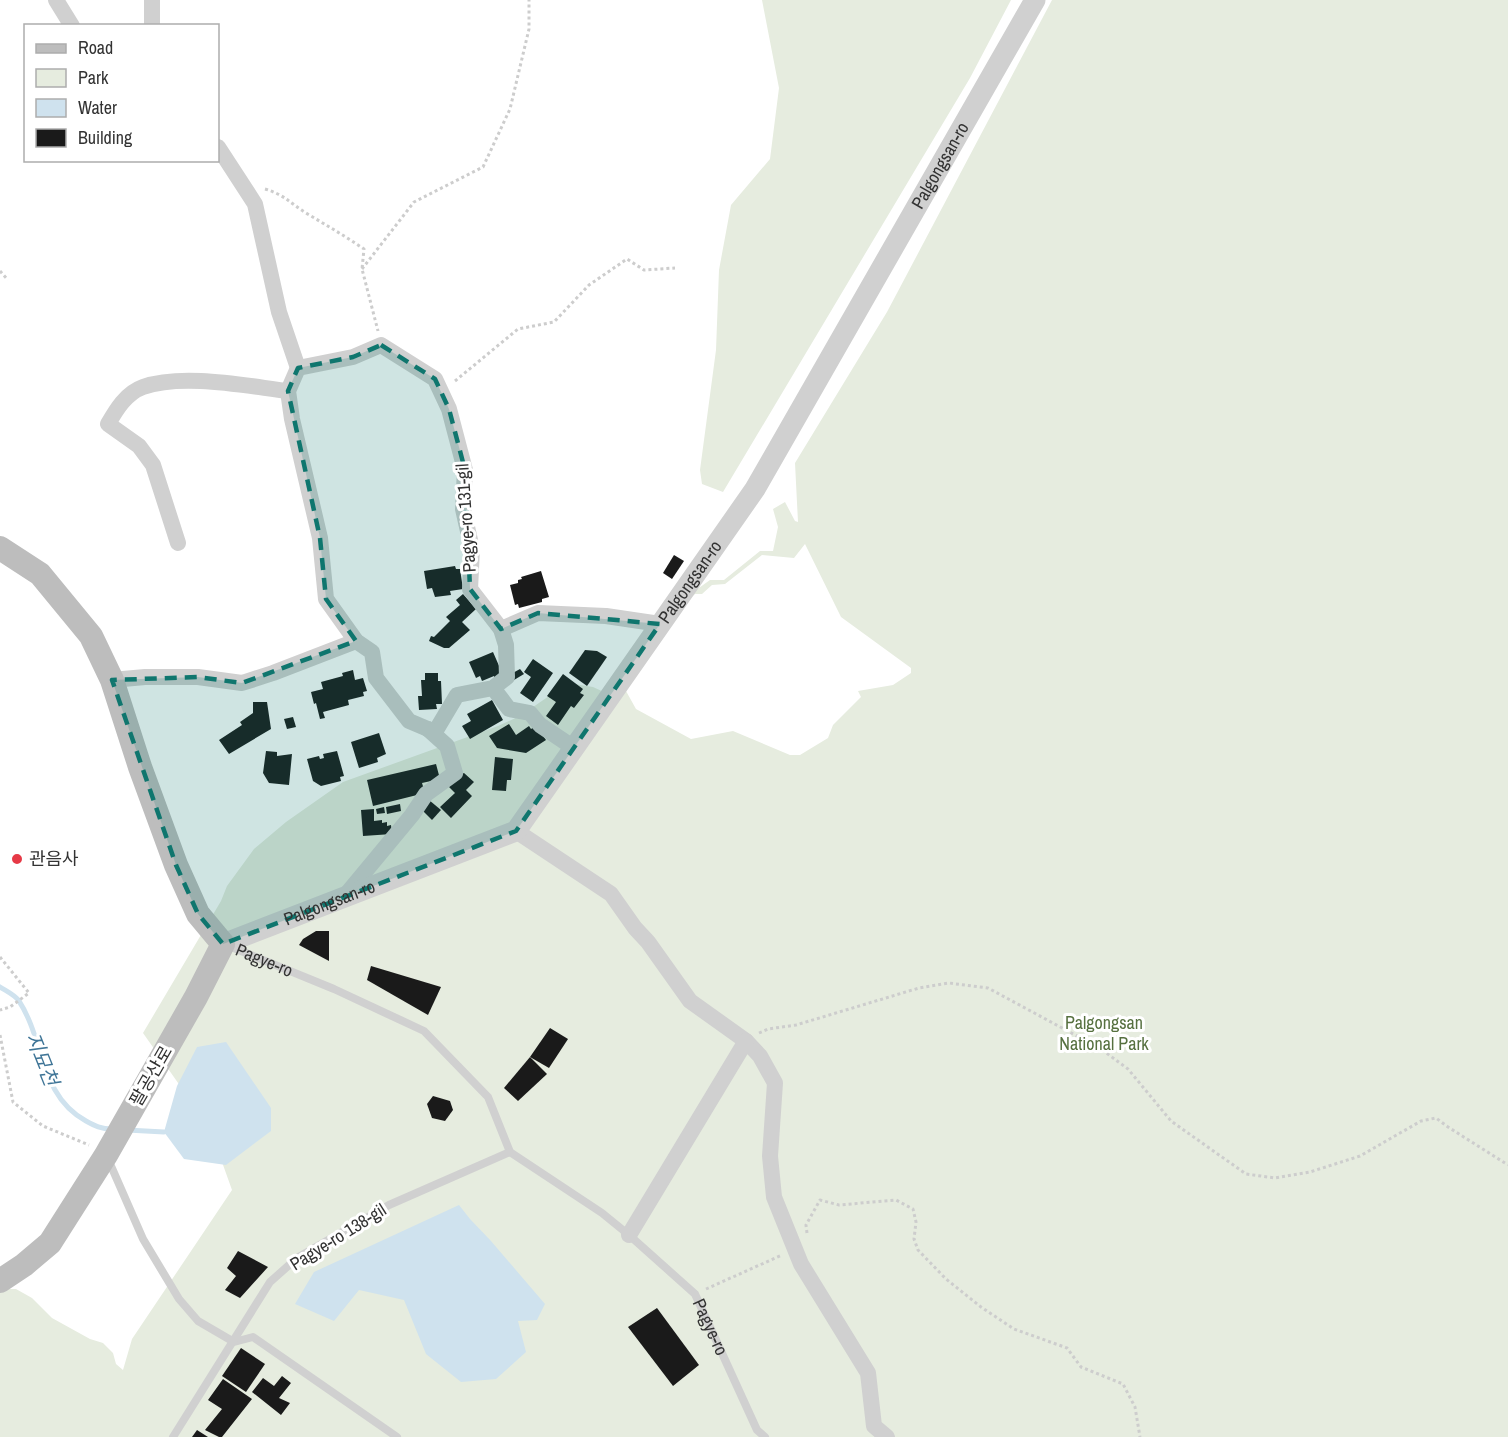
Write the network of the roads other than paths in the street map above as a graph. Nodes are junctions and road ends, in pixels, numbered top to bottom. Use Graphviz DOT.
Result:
graph roads {
  1 [pos="56,0"];
  2 [pos="152,0"];
  3 [pos="1035,0"];
  4 [pos="71,24"];
  5 [pos="152,24"];
  6 [pos="219,149"];
  7 [pos="298,368"];
  8 [pos="288,391"];
  9 [pos="178,543"];
  10 [pos="0,548"];
  11 [pos="660,624"];
  12 [pos="501,629"];
  13 [pos="356,641"];
  14 [pos="112,680"];
  15 [pos="493,688"];
  16 [pos="428,729"];
  17 [pos="574,748"];
  18 [pos="516,831"];
  19 [pos="342,900"];
  20 [pos="223,944"];
  21 [pos="746,1041"];
  22 [pos="510,1152"];
  23 [pos="106,1155"];
  24 [pos="629,1235"];
  25 [pos="0,1281"];
  26 [pos="234,1342"];
  27 [pos="173,1437"];
  28 [pos="397,1437"];
  29 [pos="765,1437"];
  30 [pos="886,1437"];
  1 -- 4 [label="street"];
  2 -- 5 [label="street"];
  3 -- 11 [label="street, Palgongsan-ro"];
  6 -- 7 [label="street"];
  7 -- 8 [label="street"];
  7 -- 12 [label="street, Pagye-ro 131-gil"];
  8 -- 9 [label="street"];
  8 -- 13 [label="street"];
  10 -- 14 [label="main road, Pagye-ro"];
  11 -- 12 [label="street"];
  11 -- 17 [label="street, Palgongsan-ro"];
  12 -- 15 [label="street, Pagye-ro 131-gil"];
  13 -- 14 [label="street"];
  13 -- 16 [label="street"];
  14 -- 20 [label="main road, Pagye-ro"];
  15 -- 16 [label="street"];
  15 -- 17 [label="street"];
  16 -- 19 [label="street"];
  17 -- 18 [label="street, Palgongsan-ro"];
  18 -- 19 [label="street, Palgongsan-ro"];
  18 -- 21 [label="street"];
  19 -- 20 [label="street, Palgongsan-ro"];
  20 -- 22 [label="lane, Pagye-ro"];
  20 -- 23 [label="main road, 팔공산로"];
  21 -- 24 [label="street"];
  21 -- 30 [label="street"];
  22 -- 24 [label="lane, Pagye-ro"];
  22 -- 26 [label="lane, Pagye-ro 138-gil"];
  23 -- 25 [label="main road"];
  23 -- 26 [label="lane"];
  24 -- 29 [label="lane, Pagye-ro"];
  26 -- 27 [label="lane, Pagye-ro 138-gil"];
  26 -- 28 [label="lane"];
}
